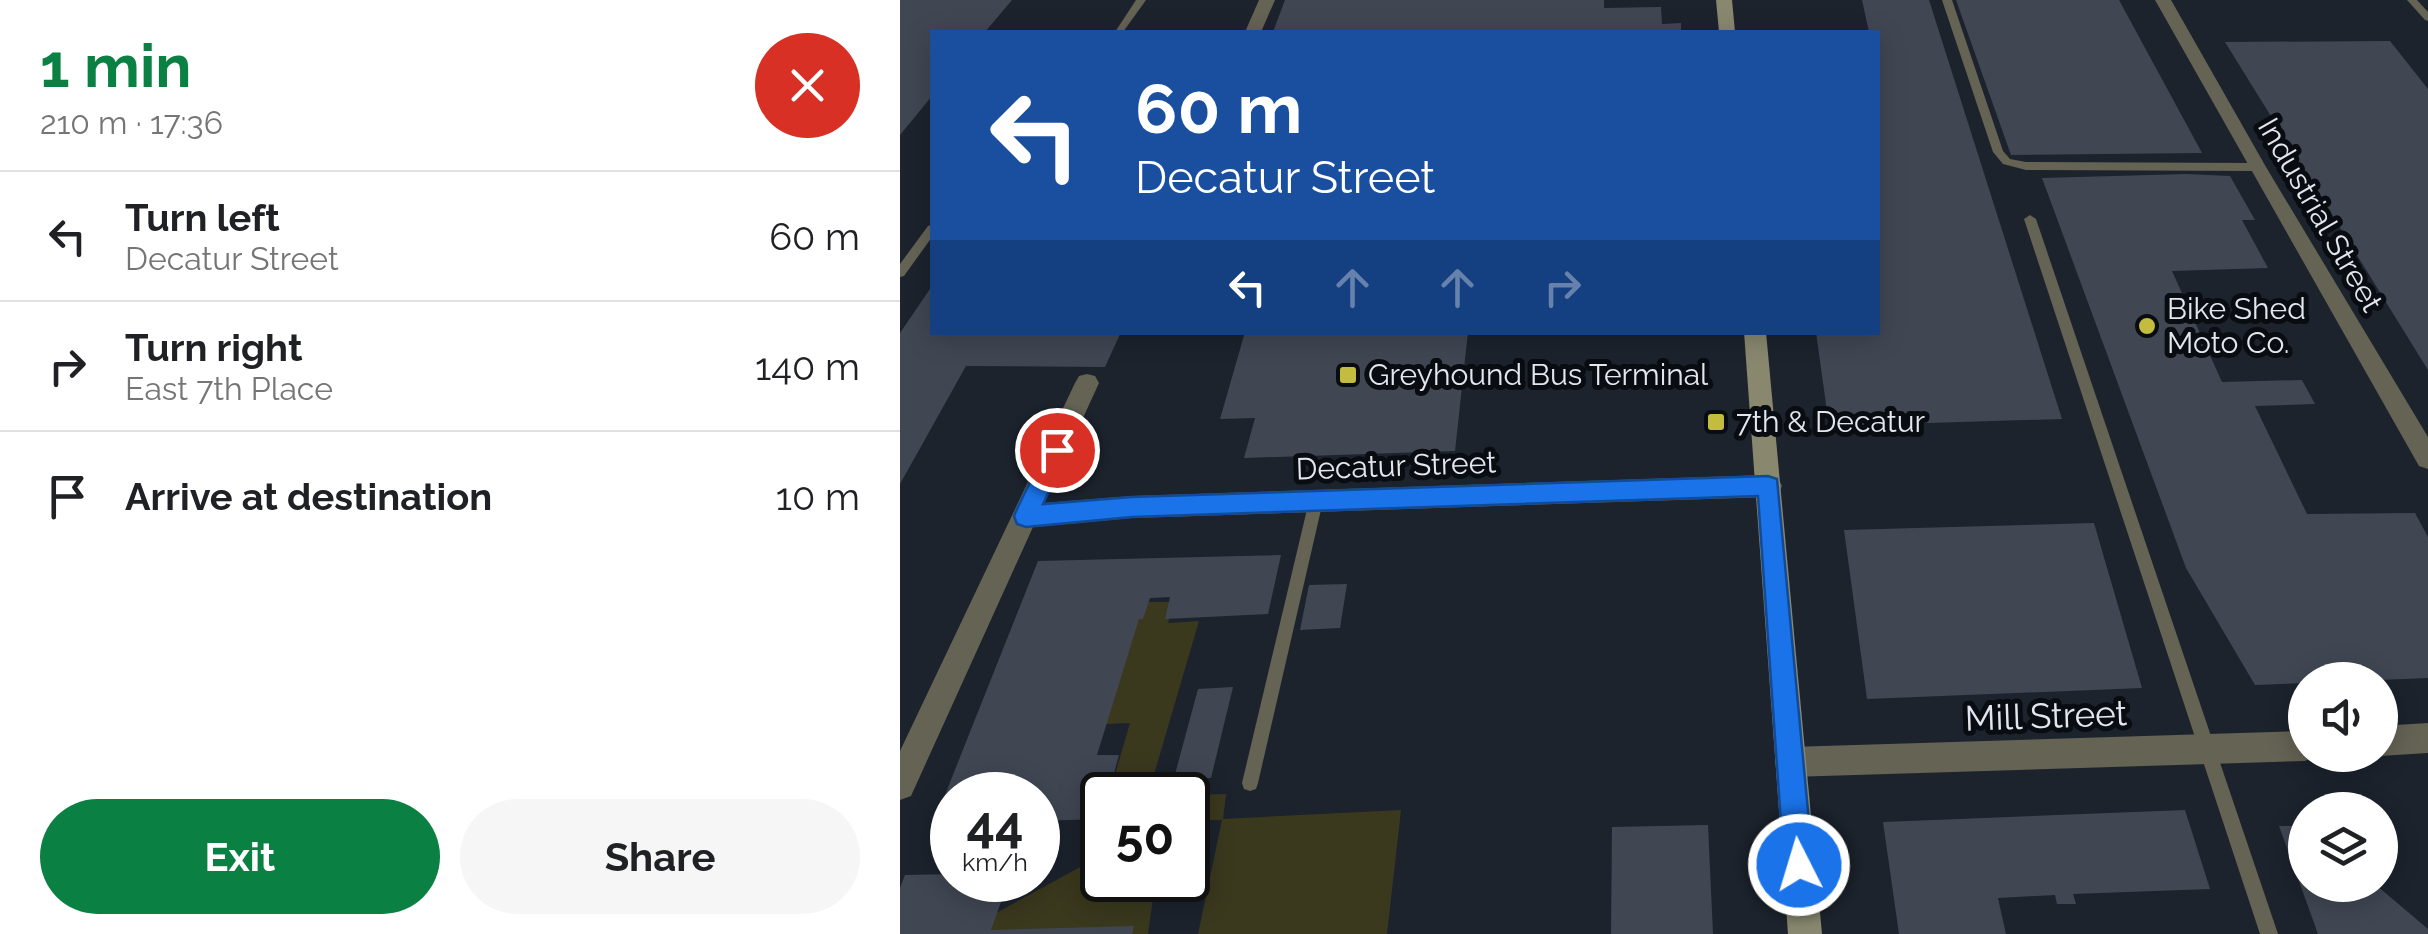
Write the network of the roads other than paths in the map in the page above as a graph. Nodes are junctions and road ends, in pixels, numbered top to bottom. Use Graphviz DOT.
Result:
graph roads {
  1 [pos="1141,0"];
  2 [pos="1268,0"];
  3 [pos="1724,0"];
  4 [pos="1947,0"];
  5 [pos="2163,0"];
  6 [pos="2412,0"];
  7 [pos="2428,18"];
  8 [pos="1120,30"];
  9 [pos="1254,30"];
  10 [pos="1727,30"];
  11 [pos="2256,167"];
  12 [pos="2030,218"];
  13 [pos="930,232"];
  14 [pos="900,272"];
  15 [pos="1755,335"];
  16 [pos="1088,384"];
  17 [pos="2428,459"];
  18 [pos="1768,486"];
  19 [pos="1316,501"];
  20 [pos="1026,516"];
  21 [pos="2428,738"];
  22 [pos="2398,740"];
  23 [pos="2288,746"];
  24 [pos="2206,748"];
  25 [pos="1790,762"];
  26 [pos="1250,783"];
  27 [pos="900,785"];
  28 [pos="1805,934"];
  29 [pos="2269,934"];
  1 -- 8 [label="lane"];
  2 -- 9 [label="street"];
  3 -- 10 [label="main road"];
  4 -- 11 [label="lane"];
  5 -- 11 [label="street, Industrial Street"];
  6 -- 7 [label="lane"];
  11 -- 17 [label="street, Industrial Street"];
  12 -- 24 [label="lane"];
  13 -- 14 [label="lane"];
  15 -- 18 [label="main road"];
  16 -- 20 [label="street"];
  18 -- 19 [label="street, Decatur Street"];
  18 -- 25 [label="main road"];
  19 -- 20 [label="street, Decatur Street"];
  19 -- 26 [label="lane"];
  20 -- 27 [label="street"];
  21 -- 22 [label="street"];
  23 -- 24 [label="street, Mill Street"];
  24 -- 25 [label="street, Mill Street"];
  24 -- 29 [label="lane"];
  25 -- 28 [label="main road"];
}
